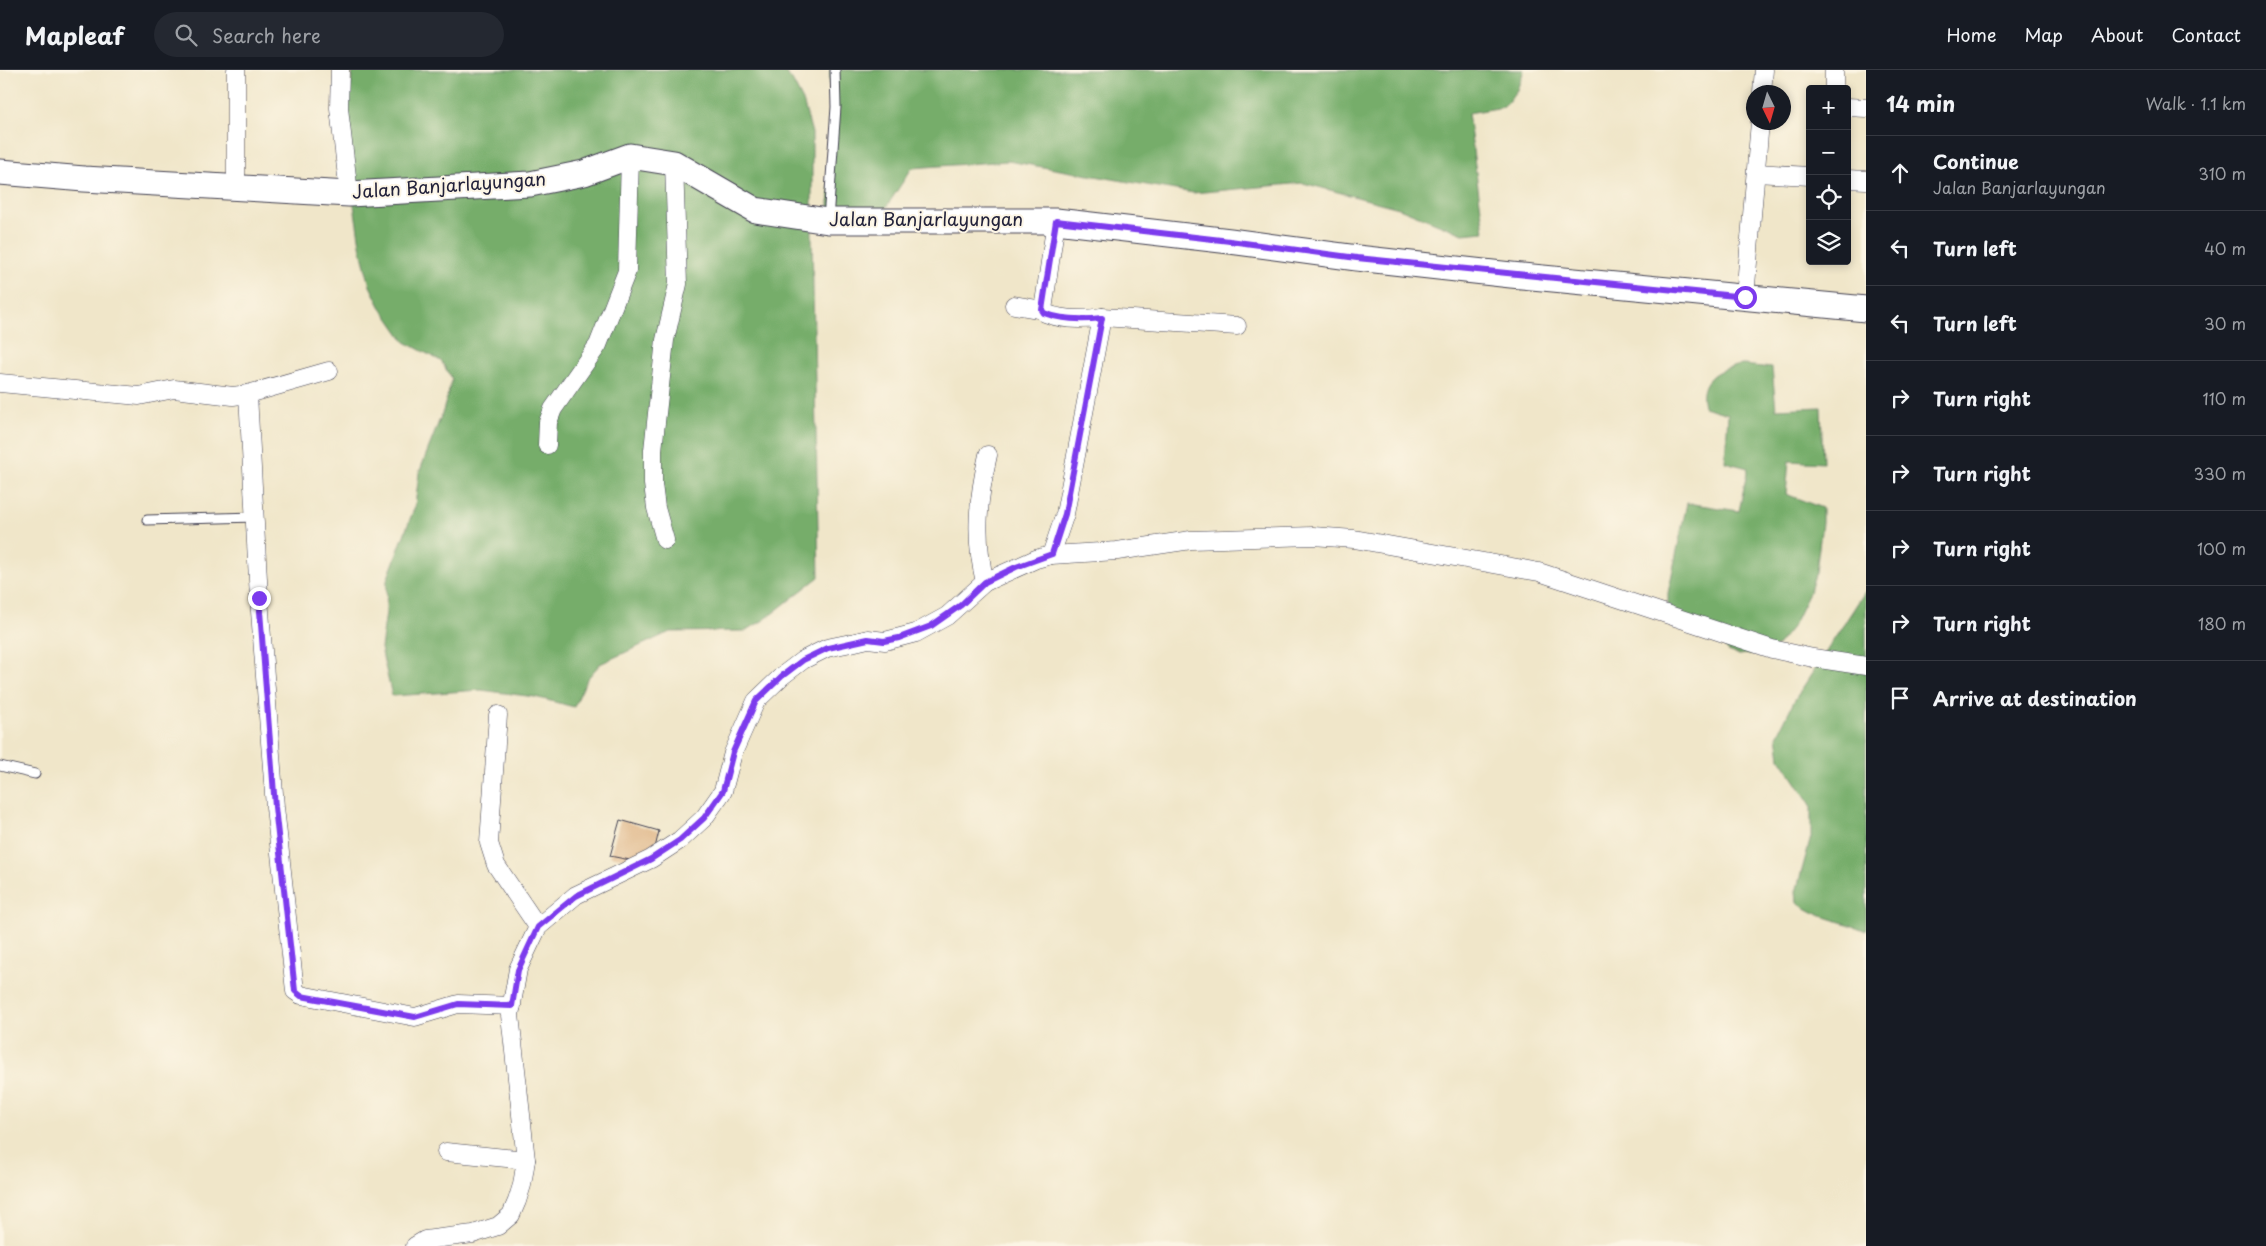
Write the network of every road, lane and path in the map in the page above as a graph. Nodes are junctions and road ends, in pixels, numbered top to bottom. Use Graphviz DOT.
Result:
graph roads {
  1 [pos="236,70"];
  2 [pos="340,70"];
  3 [pos="835,70"];
  4 [pos="1764,70"];
  5 [pos="1834,70"];
  6 [pos="1763,85"];
  7 [pos="1834,85"];
  8 [pos="1851,107"];
  9 [pos="1866,108"];
  10 [pos="1759,130"];
  11 [pos="630,156"];
  12 [pos="674,163"];
  13 [pos="0,172"];
  14 [pos="1756,173"];
  15 [pos="1806,176"];
  16 [pos="1851,179"];
  17 [pos="1866,180"];
  18 [pos="236,188"];
  19 [pos="349,194"];
  20 [pos="828,220"];
  21 [pos="1056,221"];
  22 [pos="1745,297"];
  23 [pos="1014,305"];
  24 [pos="1866,309"];
  25 [pos="1042,310"];
  26 [pos="1102,318"];
  27 [pos="1238,326"];
  28 [pos="329,371"];
  29 [pos="0,383"];
  30 [pos="248,394"];
  31 [pos="547,444"];
  32 [pos="988,455"];
  33 [pos="254,517"];
  34 [pos="147,520"];
  35 [pos="666,540"];
  36 [pos="1052,554"];
  37 [pos="985,582"];
  38 [pos="1866,666"];
  39 [pos="498,715"];
  40 [pos="0,766"];
  41 [pos="35,774"];
  42 [pos="538,927"];
  43 [pos="512,1006"];
  44 [pos="446,1152"];
  45 [pos="526,1160"];
  46 [pos="415,1246"];
  1 -- 18 [label="street"];
  2 -- 19 [label="street"];
  3 -- 20 [label="lane"];
  4 -- 6 [label="street"];
  5 -- 7 [label="street"];
  8 -- 9 [label="street"];
  10 -- 14 [label="street"];
  11 -- 12 [label="street, Jalan Banjarlayungan"];
  11 -- 19 [label="street, Jalan Banjarlayungan"];
  11 -- 31 [label="street"];
  12 -- 20 [label="street, Jalan Banjarlayungan"];
  12 -- 35 [label="street"];
  13 -- 18 [label="street, Jalan Banjarlayungan"];
  14 -- 15 [label="street"];
  14 -- 22 [label="street"];
  16 -- 17 [label="street"];
  18 -- 19 [label="street, Jalan Banjarlayungan"];
  20 -- 21 [label="street, Jalan Banjarlayungan"];
  21 -- 22 [label="street, Jalan Banjarlayungan"];
  21 -- 25 [label="street"];
  22 -- 24 [label="street, Jalan Banjarlayungan"];
  23 -- 25 [label="street"];
  25 -- 26 [label="street"];
  26 -- 27 [label="street"];
  26 -- 36 [label="street"];
  28 -- 30 [label="street"];
  29 -- 30 [label="street"];
  30 -- 33 [label="street"];
  32 -- 37 [label="street"];
  33 -- 34 [label="lane"];
  33 -- 43 [label="street"];
  36 -- 37 [label="street"];
  36 -- 38 [label="street"];
  37 -- 42 [label="street"];
  39 -- 42 [label="street"];
  40 -- 41 [label="lane"];
  42 -- 43 [label="street"];
  43 -- 45 [label="street"];
  44 -- 45 [label="street"];
  45 -- 46 [label="street"];
}
